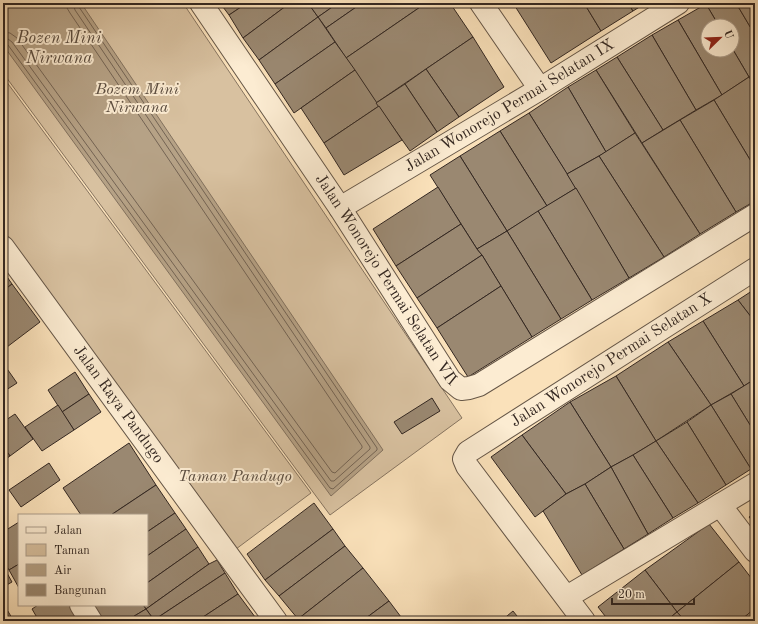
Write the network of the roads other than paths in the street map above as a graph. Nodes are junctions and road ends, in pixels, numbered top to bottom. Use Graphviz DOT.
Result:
graph roads {
  1 [pos="201,3"];
  2 [pos="481,3"];
  3 [pos="678,3"];
  4 [pos="540,89"];
  5 [pos="340,208"];
  6 [pos="755,215"];
  7 [pos="3,247"];
  8 [pos="755,269"];
  9 [pos="755,484"];
  10 [pos="720,505"];
  11 [pos="755,551"];
  12 [pos="567,597"];
  13 [pos="81,606"];
  14 [pos="91,621"];
  15 [pos="276,621"];
  16 [pos="584,621"];
  1 -- 5 [label="street, Jalan Wonorejo Permai Selatan VII"];
  2 -- 4 [label="street"];
  3 -- 4 [label="street, Jalan Wonorejo Permai Selatan IX"];
  4 -- 5 [label="street, Jalan Wonorejo Permai Selatan IX"];
  5 -- 6 [label="street, Jalan Wonorejo Permai Selatan VII"];
  7 -- 15 [label="street, Jalan Raya Pandugo"];
  8 -- 12 [label="street, Jalan Wonorejo Permai Selatan X"];
  9 -- 10 [label="street"];
  10 -- 11 [label="street"];
  10 -- 12 [label="street"];
  12 -- 16 [label="street"];
  13 -- 14 [label="street"];
}
